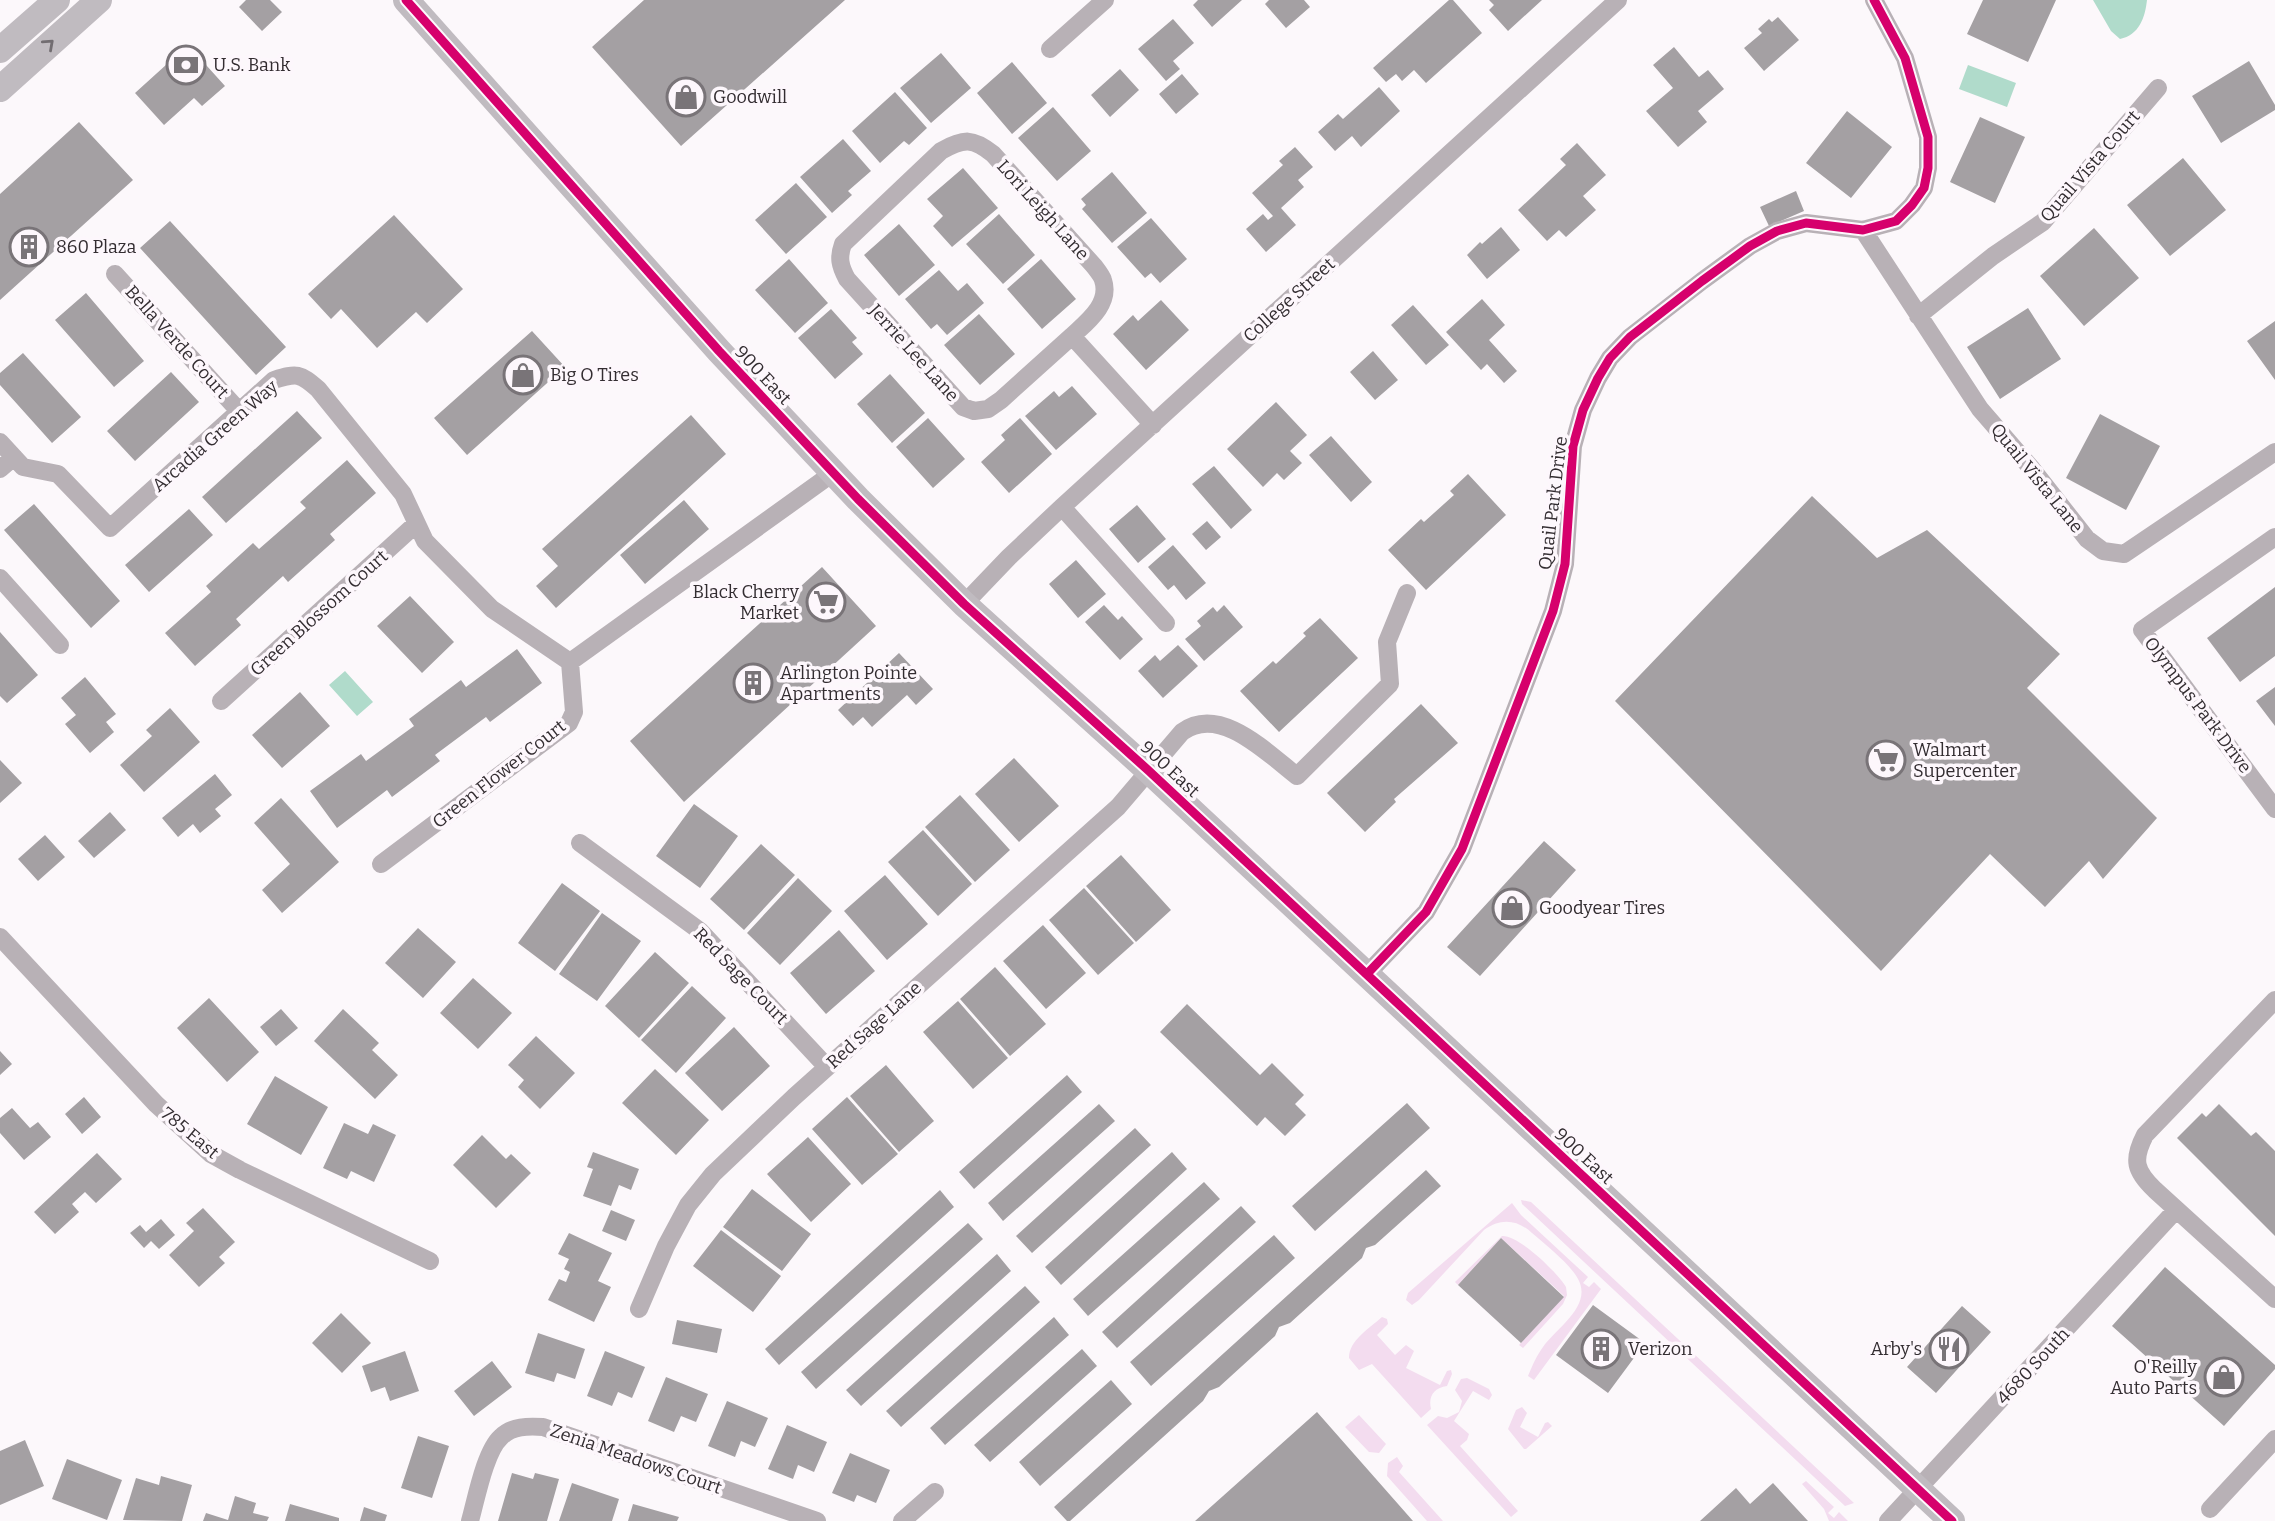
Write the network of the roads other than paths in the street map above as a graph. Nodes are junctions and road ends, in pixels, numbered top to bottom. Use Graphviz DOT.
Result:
graph roads {
  1 [pos="57,0"];
  2 [pos="99,0"];
  3 [pos="406,0"];
  4 [pos="1105,0"];
  5 [pos="1618,0"];
  6 [pos="1874,0"];
  7 [pos="1050,49"];
  8 [pos="0,50"];
  9 [pos="2158,88"];
  10 [pos="0,89"];
  11 [pos="1863,230"];
  12 [pos="839,255"];
  13 [pos="115,274"];
  14 [pos="1919,316"];
  15 [pos="1072,336"];
  16 [pos="239,411"];
  17 [pos="1153,425"];
  18 [pos="0,442"];
  19 [pos="2275,452"];
  20 [pos="7,463"];
  21 [pos="833,473"];
  22 [pos="1062,507"];
  23 [pos="416,524"];
  24 [pos="2275,537"];
  25 [pos="0,578"];
  26 [pos="1407,593"];
  27 [pos="964,604"];
  28 [pos="1166,623"];
  29 [pos="60,645"];
  30 [pos="570,662"];
  31 [pos="221,701"];
  32 [pos="1149,771"];
  33 [pos="2275,809"];
  34 [pos="580,843"];
  35 [pos="381,864"];
  36 [pos="0,937"];
  37 [pos="1367,974"];
  38 [pos="2275,1000"];
  39 [pos="827,1067"];
  40 [pos="2176,1210"];
  41 [pos="430,1261"];
  42 [pos="2275,1299"];
  43 [pos="639,1309"];
  44 [pos="2275,1439"];
  45 [pos="1919,1490"];
  46 [pos="935,1492"];
  47 [pos="2210,1509"];
  48 [pos="470,1521"];
  49 [pos="817,1521"];
  50 [pos="902,1521"];
  51 [pos="1888,1521"];
  52 [pos="1952,1521"];
  1 -- 8 [label="main road"];
  10 -- 2 [label="main road, one-way"];
  3 -- 21 [label="main road, 900 East"];
  4 -- 7 [label="street"];
  5 -- 17 [label="street, College Street"];
  6 -- 11 [label="street, Quail Park Drive"];
  9 -- 14 [label="street, Quail Vista Court"];
  11 -- 14 [label="street, Quail Vista Lane"];
  11 -- 37 [label="street, Quail Park Drive"];
  12 -- 15 [label="street, Jerrie Lee Lane"];
  12 -- 15 [label="street, Lori Leigh Lane"];
  13 -- 16 [label="street, Bella Verde Court"];
  14 -- 19 [label="street, Quail Vista Lane"];
  15 -- 17 [label="street"];
  16 -- 20 [label="street, Arcadia Green Way"];
  16 -- 23 [label="street, Arcadia Green Way"];
  17 -- 22 [label="street, College Street"];
  18 -- 20 [label="street, Arcadia Green Way"];
  21 -- 27 [label="main road, 900 East"];
  21 -- 30 [label="street"];
  22 -- 27 [label="street, College Street"];
  22 -- 28 [label="street"];
  23 -- 30 [label="street, Arcadia Green Way"];
  23 -- 31 [label="street, Green Blossom Court"];
  24 -- 33 [label="street, Olympus Park Drive"];
  25 -- 29 [label="street"];
  26 -- 32 [label="street, Red Sage Lane"];
  27 -- 32 [label="main road, 900 East"];
  30 -- 35 [label="street, Green Flower Court"];
  32 -- 37 [label="main road, 900 East"];
  32 -- 39 [label="street, Red Sage Lane"];
  34 -- 39 [label="street, Red Sage Court"];
  36 -- 41 [label="street, 785 East"];
  37 -- 45 [label="main road, 900 East"];
  38 -- 40 [label="street"];
  39 -- 43 [label="street, Red Sage Lane"];
  40 -- 42 [label="street"];
  40 -- 45 [label="street, 4680 South"];
  44 -- 47 [label="street"];
  45 -- 51 [label="street, 4680 South"];
  45 -- 52 [label="main road, 900 East"];
  46 -- 50 [label="street"];
  48 -- 49 [label="street, Zenia Meadows Court"];
}
